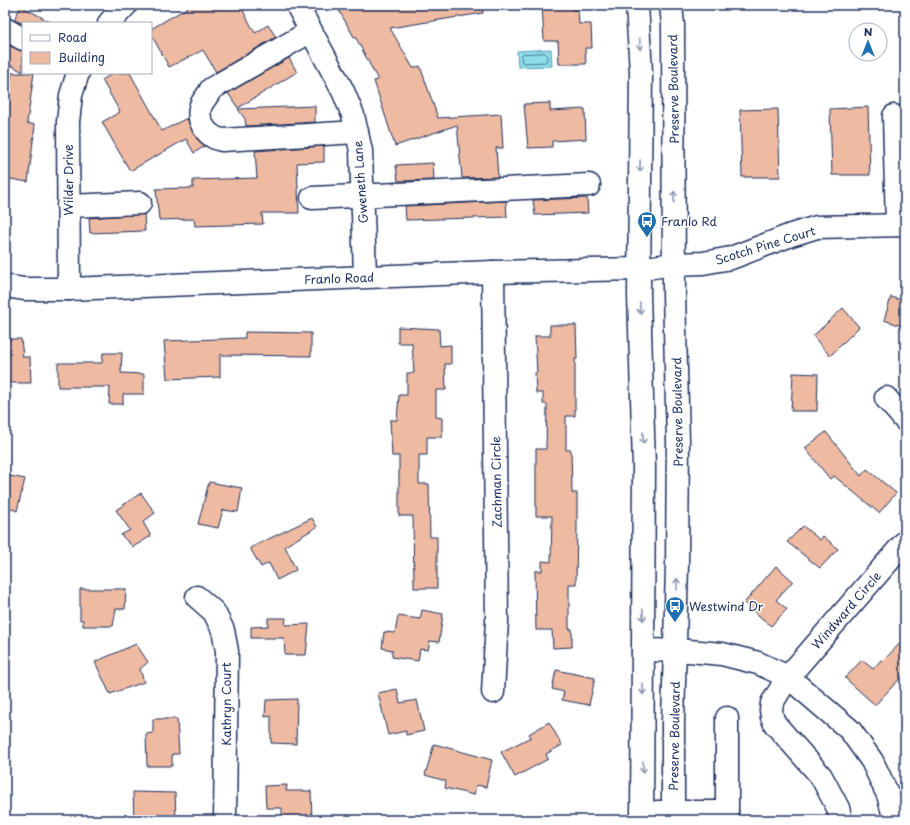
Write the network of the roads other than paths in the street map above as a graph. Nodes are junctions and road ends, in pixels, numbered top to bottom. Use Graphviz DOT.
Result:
graph roads {
  1 [pos="126,5"];
  2 [pos="297,5"];
  3 [pos="637,5"];
  4 [pos="671,5"];
  5 [pos="110,22"];
  6 [pos="5,29"];
  7 [pos="310,30"];
  8 [pos="22,38"];
  9 [pos="78,74"];
  10 [pos="894,116"];
  11 [pos="357,132"];
  12 [pos="589,185"];
  13 [pos="362,195"];
  14 [pos="312,198"];
  15 [pos="140,203"];
  16 [pos="68,206"];
  17 [pos="901,225"];
  18 [pos="674,264"];
  19 [pos="639,269"];
  20 [pos="493,272"];
  21 [pos="365,276"];
  22 [pos="5,286"];
  23 [pos="69,289"];
  24 [pos="886,398"];
  25 [pos="905,420"];
  26 [pos="905,542"];
  27 [pos="197,597"];
  28 [pos="643,650"];
  29 [pos="675,651"];
  30 [pos="788,677"];
  31 [pos="493,692"];
  32 [pos="727,718"];
  33 [pos="642,816"];
  34 [pos="673,816"];
  35 [pos="727,816"];
  36 [pos="225,820"];
  37 [pos="841,820"];
  38 [pos="895,820"];
  1 -- 5 [label="street"];
  2 -- 7 [label="street, Gweneth Lane"];
  3 -- 19 [label="street, one-way"];
  18 -- 4 [label="street, Preserve Boulevard, one-way"];
  6 -- 8 [label="street"];
  7 -- 11 [label="street, Gweneth Lane"];
  7 -- 11 [label="street"];
  9 -- 16 [label="street, Wilder Drive"];
  10 -- 17 [label="street"];
  11 -- 13 [label="street, Gweneth Lane"];
  12 -- 13 [label="street"];
  13 -- 14 [label="street"];
  13 -- 21 [label="street, Gweneth Lane"];
  15 -- 16 [label="street"];
  16 -- 23 [label="street, Wilder Drive"];
  17 -- 18 [label="street, Scotch Pine Court"];
  18 -- 19 [label="street, Franlo Road"];
  29 -- 18 [label="street, Preserve Boulevard, one-way"];
  19 -- 20 [label="street, Franlo Road"];
  19 -- 28 [label="street, one-way"];
  20 -- 21 [label="street, Franlo Road"];
  20 -- 31 [label="street, Zachman Circle"];
  21 -- 23 [label="street, Franlo Road"];
  22 -- 23 [label="street, Franlo Road"];
  24 -- 25 [label="street"];
  26 -- 30 [label="street, Windward Circle"];
  27 -- 36 [label="street, Kathryn Court"];
  28 -- 29 [label="street"];
  28 -- 33 [label="street, one-way"];
  29 -- 30 [label="street"];
  29 -- 34 [label="street, Preserve Boulevard"];
  30 -- 37 [label="street, Windward Circle"];
  30 -- 38 [label="street"];
  32 -- 35 [label="street"];
  33 -- 34 [label="street"];
  34 -- 35 [label="street"];
}
